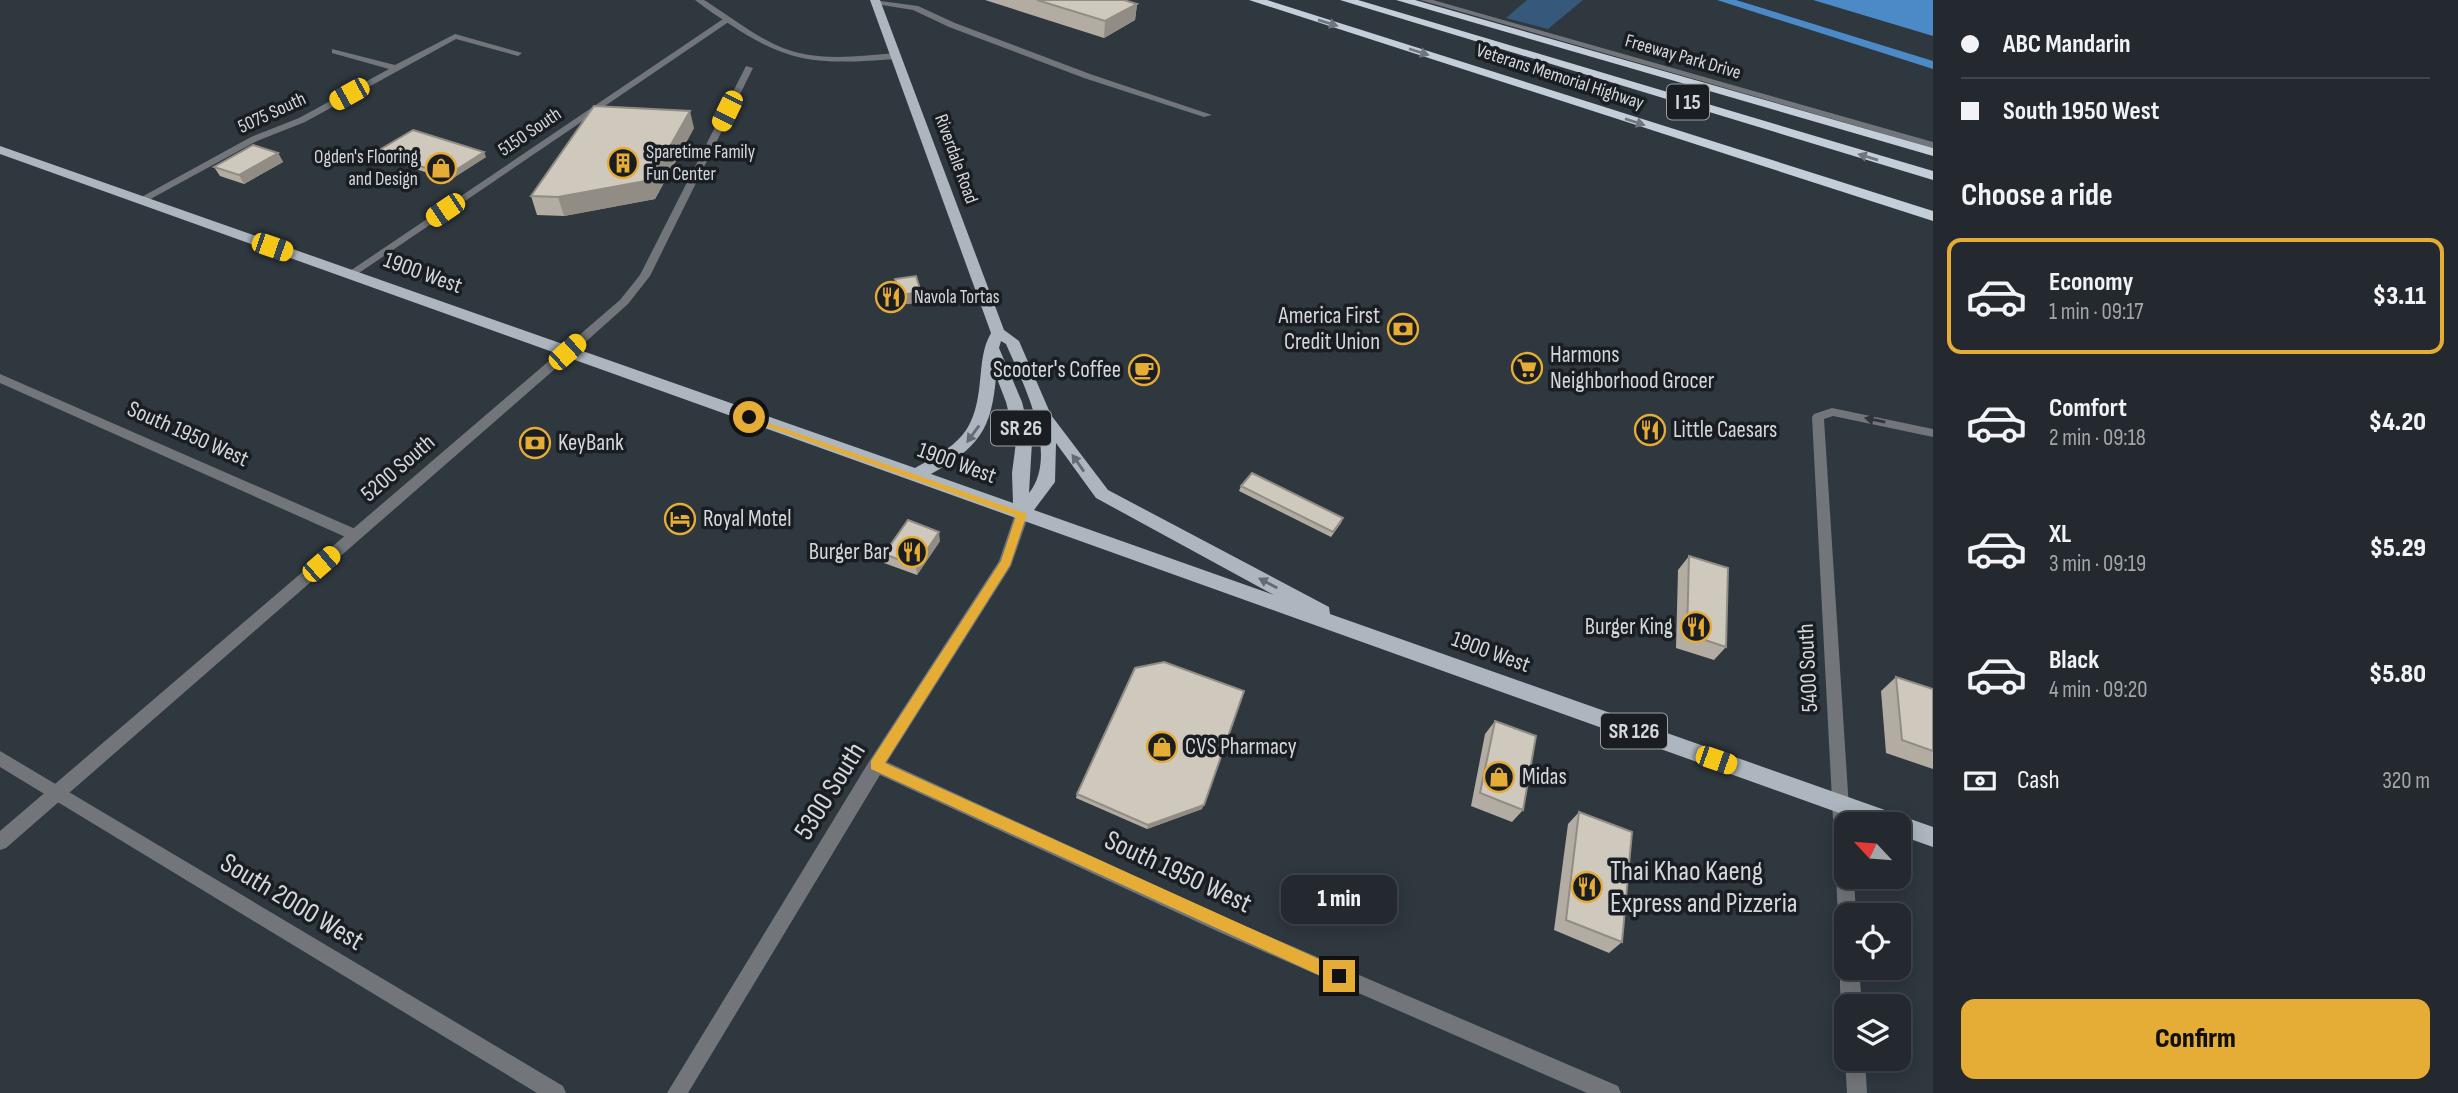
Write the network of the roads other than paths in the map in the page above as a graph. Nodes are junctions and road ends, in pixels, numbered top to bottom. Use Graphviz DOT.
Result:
graph roads {
  1 [pos="699,0"];
  2 [pos="1255,0"];
  3 [pos="1346,0"];
  4 [pos="1372,0"];
  5 [pos="1402,0"];
  6 [pos="1424,0"];
  7 [pos="875,1"];
  8 [pos="729,19"];
  9 [pos="335,51"];
  10 [pos="518,53"];
  11 [pos="895,56"];
  12 [pos="396,68"];
  13 [pos="749,68"];
  14 [pos="1206,115"];
  15 [pos="1933,145"];
  16 [pos="0,150"];
  17 [pos="1933,152"];
  18 [pos="1736,155"];
  19 [pos="1933,164"];
  20 [pos="1933,176"];
  21 [pos="141,200"];
  22 [pos="1933,216"];
  23 [pos="1933,227"];
  24 [pos="349,275"];
  25 [pos="995,339"];
  26 [pos="567,352"];
  27 [pos="0,379"];
  28 [pos="1043,413"];
  29 [pos="1933,433"];
  30 [pos="914,476"];
  31 [pos="1022,514"];
  32 [pos="355,536"];
  33 [pos="1372,638"];
  34 [pos="0,758"];
  35 [pos="876,765"];
  36 [pos="56,793"];
  37 [pos="1841,804"];
  38 [pos="1863,812"];
  39 [pos="1911,829"];
  40 [pos="1933,837"];
  41 [pos="0,842"];
  42 [pos="1846,903"];
  43 [pos="1856,1071"];
  44 [pos="556,1093"];
  45 [pos="677,1093"];
  46 [pos="1611,1093"];
  47 [pos="1857,1093"];
  1 -- 8 [label="street"];
  2 -- 18 [label="highway, Veterans Memorial Highway / I 15, one-way"];
  20 -- 3 [label="highway, Veterans Memorial Highway / I 15, one-way"];
  4 -- 19 [label="highway"];
  5 -- 17 [label="highway"];
  6 -- 15 [label="street, Freeway Park Drive"];
  7 -- 11 [label="main road, Riverdale Road / SR 26"];
  7 -- 14 [label="street"];
  8 -- 11 [label="street"];
  8 -- 24 [label="street, 5150 South"];
  9 -- 12 [label="street"];
  10 -- 12 [label="street, 5075 South"];
  11 -- 25 [label="main road, Riverdale Road / SR 26"];
  12 -- 21 [label="street, 5075 South"];
  13 -- 26 [label="street, 5200 South"];
  16 -- 21 [label="main road, 1900 West / SR 126"];
  18 -- 22 [label="highway, Veterans Memorial Highway / I 15"];
  18 -- 23 [label="highway"];
  21 -- 24 [label="main road, 1900 West / SR 126"];
  24 -- 26 [label="main road, 1900 West / SR 126"];
  25 -- 28 [label="main road, Riverdale Road / SR 26"];
  25 -- 30 [label="main road, one-way"];
  25 -- 31 [label="main road, Riverdale Road / SR 26"];
  26 -- 30 [label="main road, 1900 West / SR 126"];
  26 -- 32 [label="street, 5200 South"];
  27 -- 32 [label="street, South 1950 West"];
  28 -- 31 [label="main road, Riverdale Road / SR 26"];
  33 -- 28 [label="main road, one-way"];
  29 -- 37 [label="street, 5400 South, one-way"];
  30 -- 31 [label="main road, 1900 West / SR 126"];
  31 -- 33 [label="main road, 1900 West / SR 126"];
  31 -- 35 [label="street, 5300 South"];
  32 -- 36 [label="street, 5200 South"];
  33 -- 37 [label="main road, 1900 West / SR 126"];
  34 -- 36 [label="street, South 2000 West"];
  35 -- 45 [label="street, 5300 South"];
  35 -- 46 [label="street, South 1950 West"];
  36 -- 41 [label="street, 5200 South"];
  36 -- 44 [label="street, South 2000 West"];
  37 -- 38 [label="main road, 1900 West / SR 126"];
  37 -- 42 [label="street, 5400 South"];
  39 -- 40 [label="main road, 1900 West / SR 126"];
  43 -- 47 [label="street"];
}
